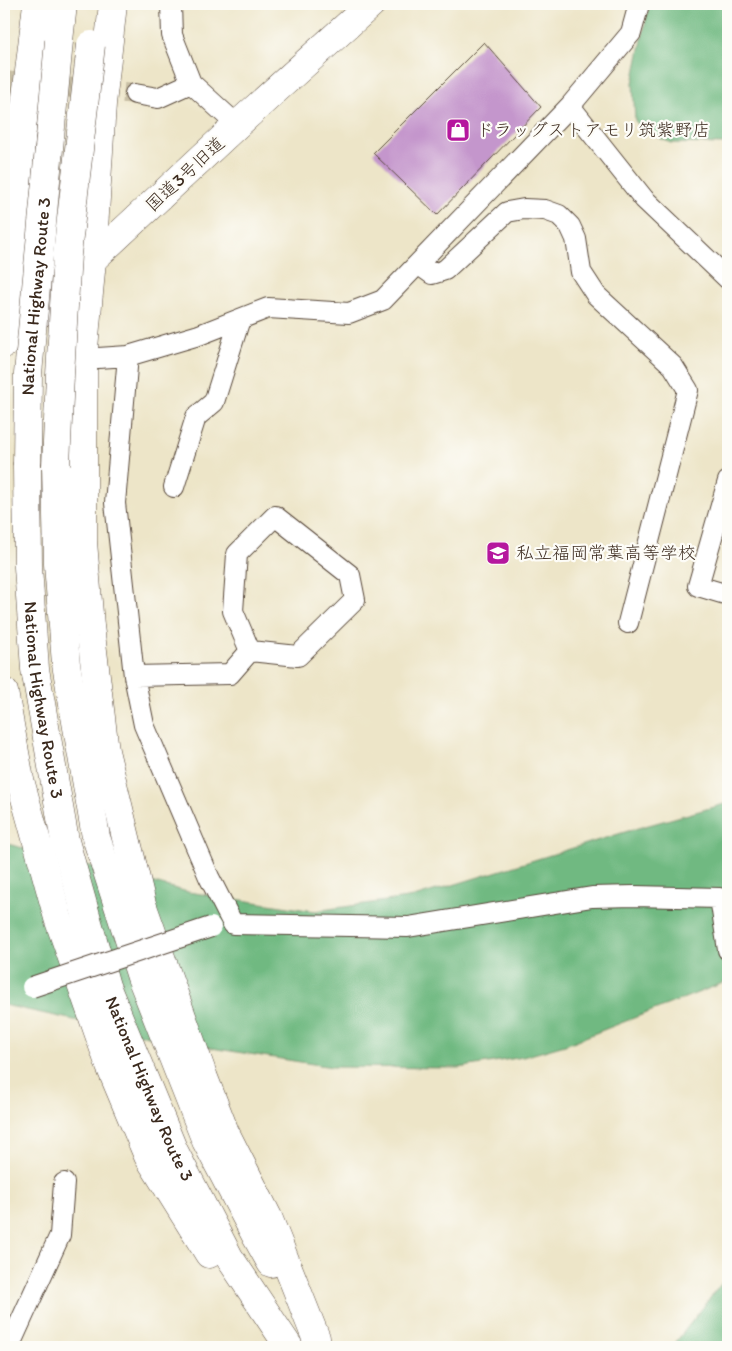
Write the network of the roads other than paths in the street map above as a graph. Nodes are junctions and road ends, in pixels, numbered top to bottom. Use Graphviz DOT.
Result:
graph roads {
  1 [pos="36,4"];
  2 [pos="63,4"];
  3 [pos="95,4"];
  4 [pos="113,4"];
  5 [pos="171,4"];
  6 [pos="371,4"];
  7 [pos="639,4"];
  8 [pos="191,83"];
  9 [pos="135,94"];
  10 [pos="570,106"];
  11 [pos="237,125"];
  12 [pos="92,260"];
  13 [pos="418,264"];
  14 [pos="728,277"];
  15 [pos="240,319"];
  16 [pos="4,344"];
  17 [pos="4,350"];
  18 [pos="128,356"];
  19 [pos="83,359"];
  20 [pos="728,481"];
  21 [pos="174,487"];
  22 [pos="728,595"];
  23 [pos="628,624"];
  24 [pos="250,651"];
  25 [pos="134,676"];
  26 [pos="4,692"];
  27 [pos="724,898"];
  28 [pos="233,924"];
  29 [pos="728,950"];
  30 [pos="32,987"];
  31 [pos="64,1183"];
  32 [pos="319,1342"];
  33 [pos="9,1347"];
  34 [pos="283,1347"];
  35 [pos="289,1347"];
  1 -- 16 [label="main road"];
  2 -- 35 [label="main road, National Highway Route 3, bridge"];
  3 -- 32 [label="main road, National Highway Route 3, bridge"];
  4 -- 12 [label="main road"];
  5 -- 8 [label="street"];
  6 -- 11 [label="main road, 国道3号旧道"];
  7 -- 10 [label="street"];
  8 -- 9 [label="street"];
  8 -- 11 [label="street"];
  10 -- 13 [label="street"];
  10 -- 14 [label="street"];
  11 -- 12 [label="main road, 国道3号旧道"];
  12 -- 17 [label="main road, 国道3号旧道"];
  12 -- 19 [label="main road"];
  13 -- 15 [label="street"];
  13 -- 23 [label="street"];
  15 -- 18 [label="street"];
  15 -- 21 [label="street"];
  18 -- 19 [label="street"];
  18 -- 25 [label="street"];
  19 -- 32 [label="main road"];
  20 -- 22 [label="street"];
  24 -- 24 [label="street"];
  24 -- 25 [label="street"];
  25 -- 28 [label="street"];
  26 -- 34 [label="main road"];
  27 -- 28 [label="street"];
  27 -- 29 [label="street"];
  28 -- 30 [label="street, bridge"];
  31 -- 33 [label="street"];
}
